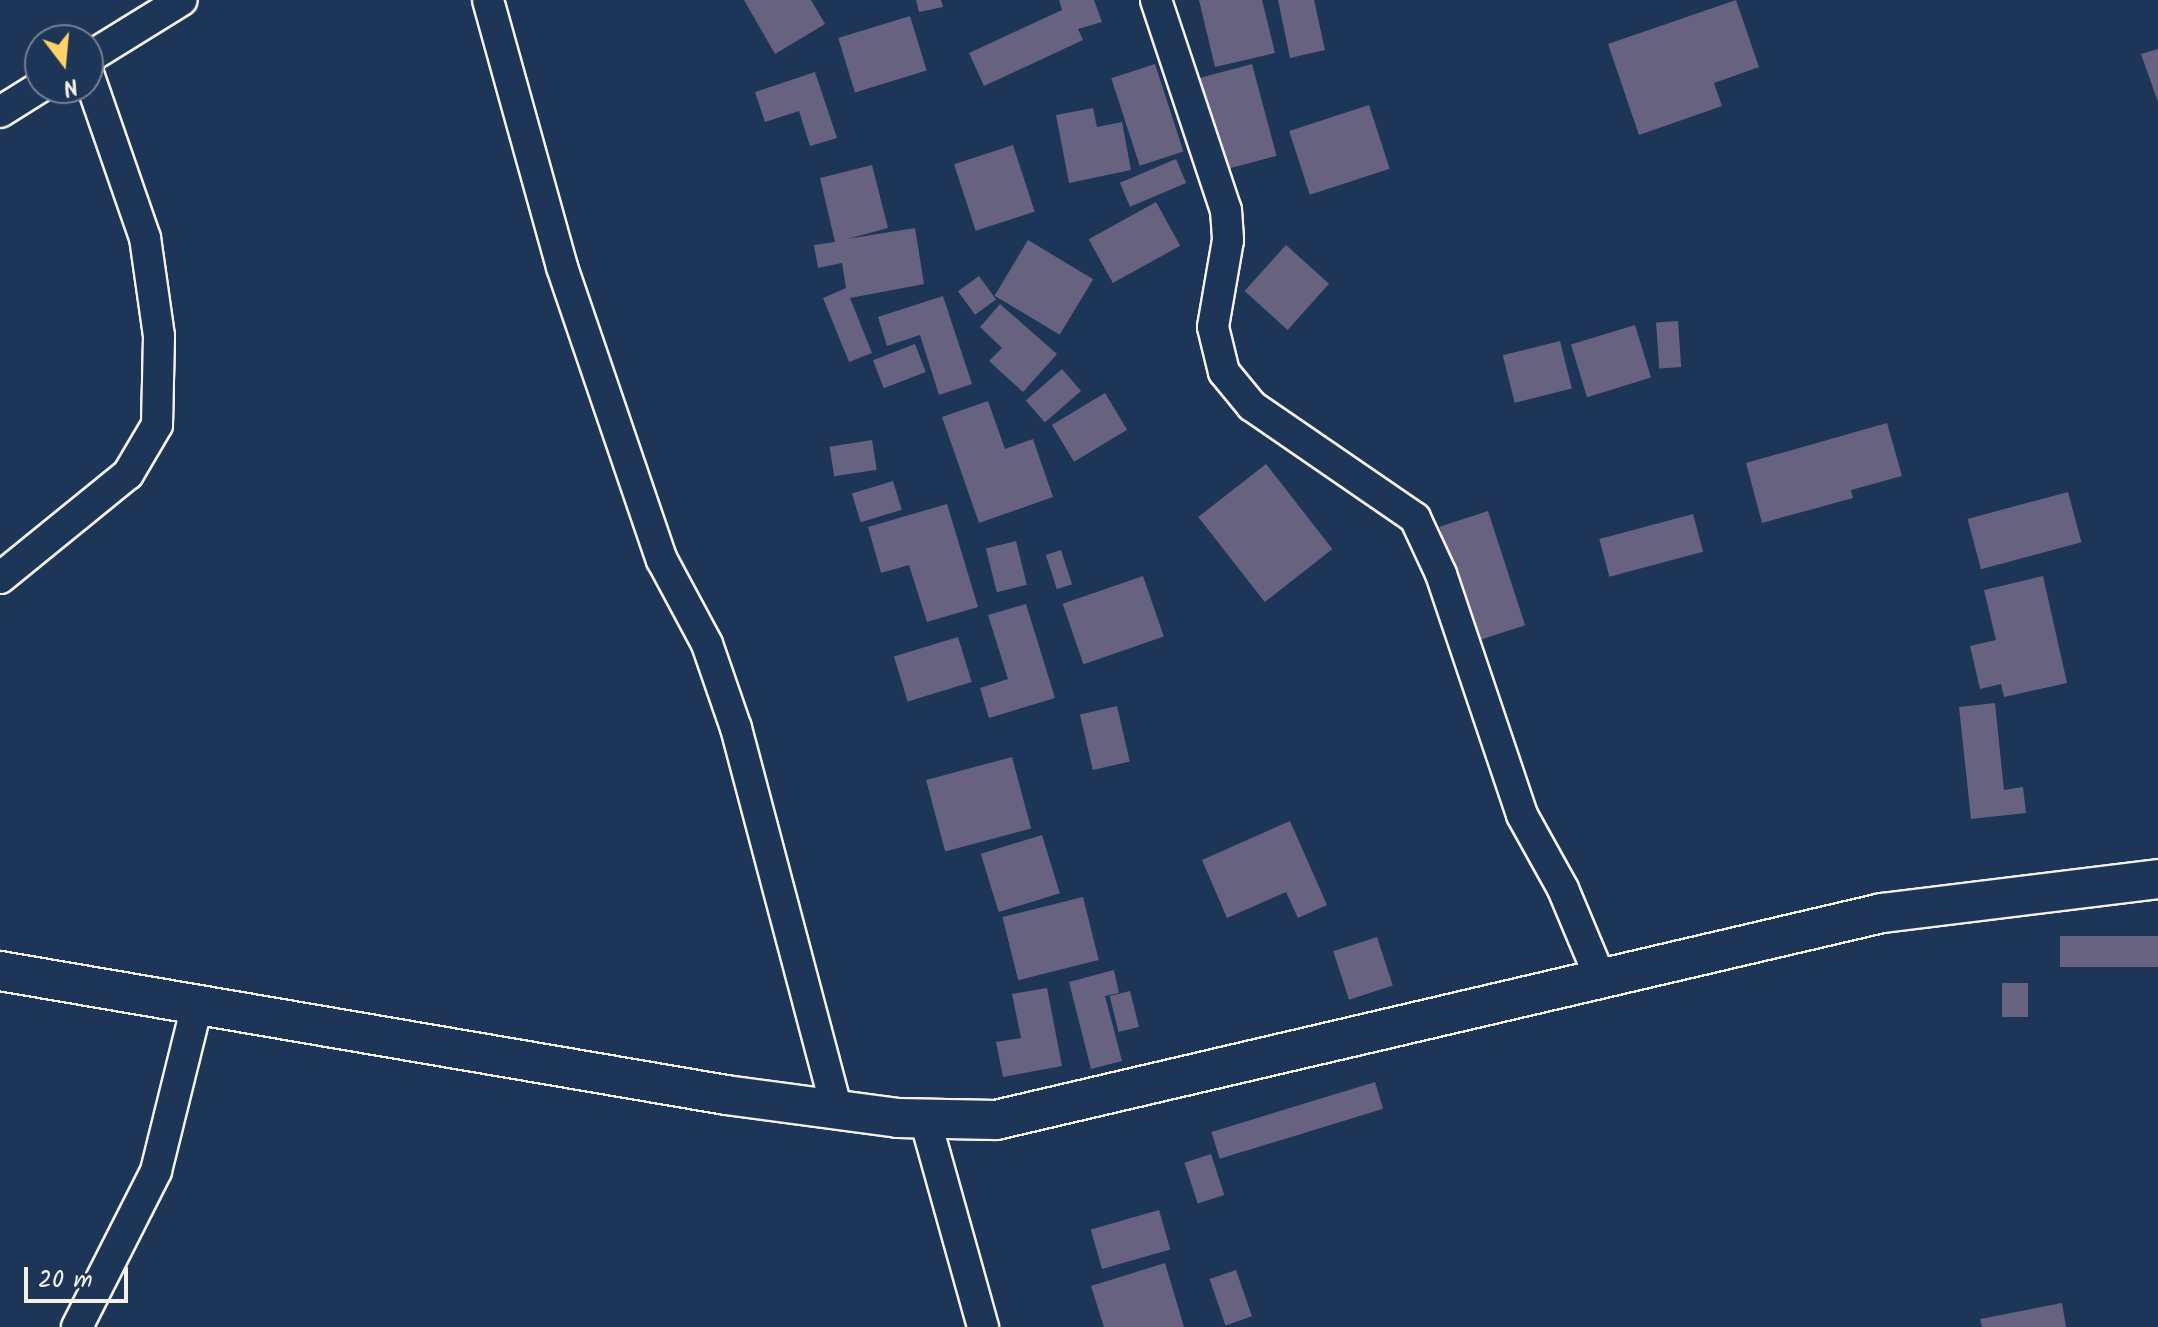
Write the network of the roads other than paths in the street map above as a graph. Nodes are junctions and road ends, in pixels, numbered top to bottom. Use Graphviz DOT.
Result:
graph roads {
  1 [pos="182,0"];
  2 [pos="488,0"];
  3 [pos="1156,0"];
  4 [pos="104,48"];
  5 [pos="24,97"];
  6 [pos="99,104"];
  7 [pos="0,112"];
  8 [pos="0,578"];
  9 [pos="2158,879"];
  10 [pos="0,971"];
  11 [pos="1601,980"];
  12 [pos="197,1005"];
  13 [pos="836,1107"];
  14 [pos="925,1119"];
  15 [pos="77,1327"];
  16 [pos="983,1327"];
  1 -- 4 [label="street"];
  2 -- 13 [label="street"];
  3 -- 11 [label="street"];
  5 -- 7 [label="street"];
  6 -- 8 [label="street"];
  9 -- 11 [label="street"];
  10 -- 12 [label="street"];
  11 -- 14 [label="street"];
  12 -- 13 [label="street"];
  12 -- 15 [label="street"];
  13 -- 14 [label="street"];
  14 -- 16 [label="street"];
}
